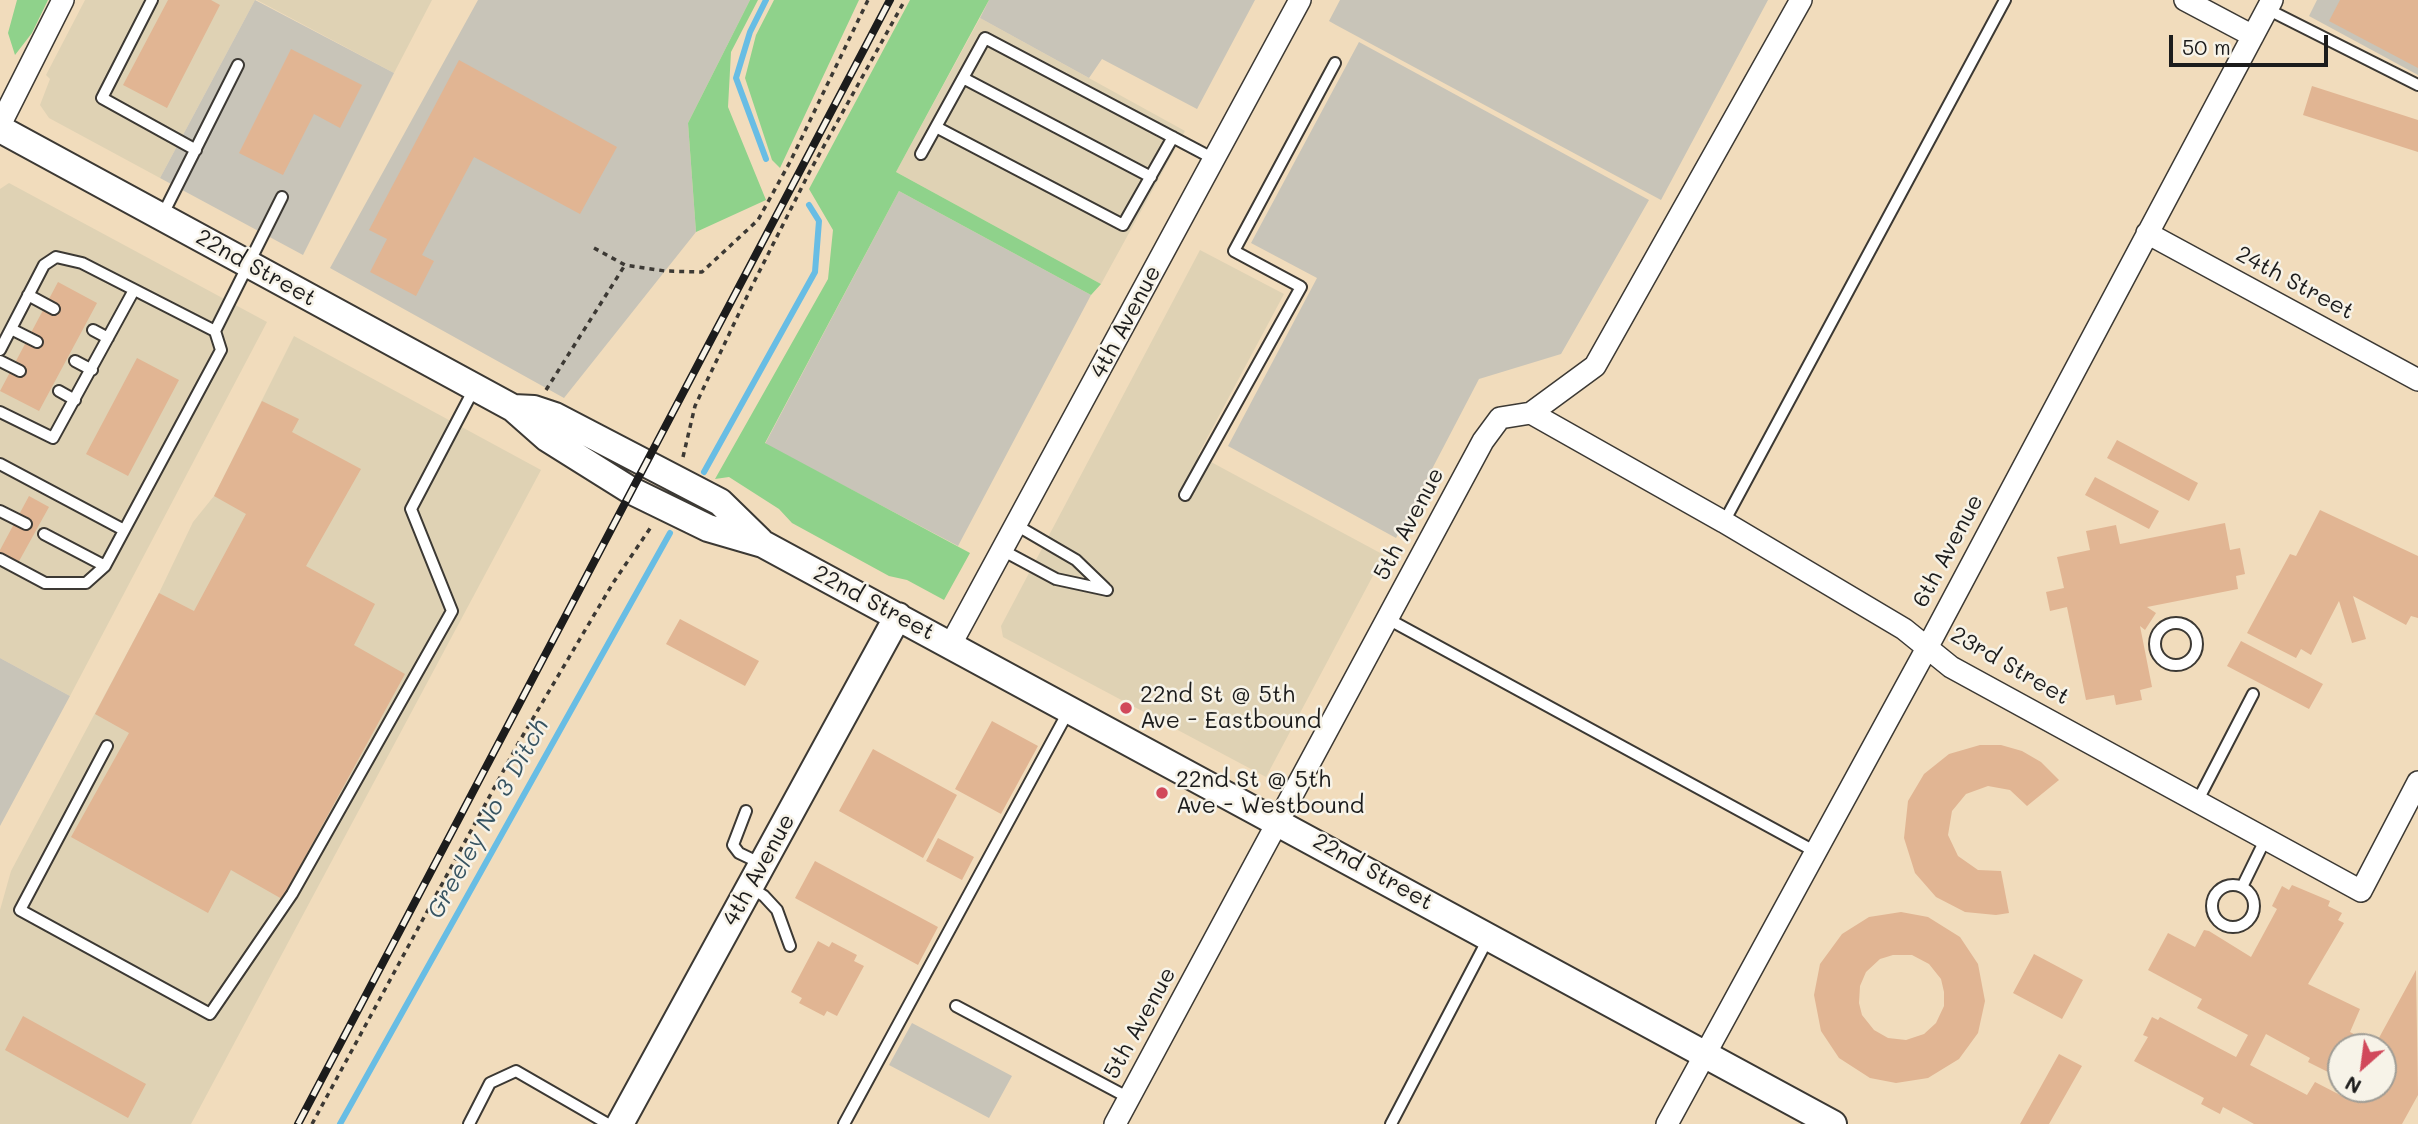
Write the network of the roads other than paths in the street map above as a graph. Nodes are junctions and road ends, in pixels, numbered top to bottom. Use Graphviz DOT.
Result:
graph roads {
  1 [pos="63,0"];
  2 [pos="152,0"];
  3 [pos="1300,0"];
  4 [pos="1801,0"];
  5 [pos="2005,0"];
  6 [pos="2185,0"];
  7 [pos="2270,5"];
  8 [pos="2253,36"];
  9 [pos="1335,63"];
  10 [pos="238,65"];
  11 [pos="963,78"];
  12 [pos="2418,85"];
  13 [pos="0,127"];
  14 [pos="936,127"];
  15 [pos="1173,137"];
  16 [pos="196,150"];
  17 [pos="921,154"];
  18 [pos="1214,159"];
  19 [pos="1152,177"];
  20 [pos="282,197"];
  21 [pos="162,217"];
  22 [pos="2147,233"];
  23 [pos="247,264"];
  24 [pos="134,290"];
  25 [pos="28,295"];
  26 [pos="54,309"];
  27 [pos="11,329"];
  28 [pos="93,330"];
  29 [pos="215,331"];
  30 [pos="108,338"];
  31 [pos="37,342"];
  32 [pos="0,350"];
  33 [pos="0,361"];
  34 [pos="75,361"];
  35 [pos="92,370"];
  36 [pos="20,371"];
  37 [pos="2418,380"];
  38 [pos="475,387"];
  39 [pos="59,391"];
  40 [pos="75,400"];
  41 [pos="524,408"];
  42 [pos="0,412"];
  43 [pos="1531,413"];
  44 [pos="0,464"];
  45 [pos="1185,495"];
  46 [pos="0,511"];
  47 [pos="1724,522"];
  48 [pos="26,524"];
  49 [pos="1016,525"];
  50 [pos="124,530"];
  51 [pos="44,534"];
  52 [pos="763,544"];
  53 [pos="1002,550"];
  54 [pos="0,559"];
  55 [pos="105,566"];
  56 [pos="898,616"];
  57 [pos="1388,619"];
  58 [pos="951,644"];
  59 [pos="1927,648"];
  60 [pos="2195,653"];
  61 [pos="2253,694"];
  62 [pos="1070,708"];
  63 [pos="107,746"];
  64 [pos="2418,782"];
  65 [pos="2199,800"];
  66 [pos="746,811"];
  67 [pos="1280,821"];
  68 [pos="2266,838"];
  69 [pos="1814,850"];
  70 [pos="756,876"];
  71 [pos="2242,887"];
  72 [pos="1489,936"];
  73 [pos="790,946"];
  74 [pos="956,1006"];
  75 [pos="1704,1054"];
  76 [pos="1129,1098"];
  77 [pos="469,1124"];
  78 [pos="608,1124"];
  79 [pos="620,1124"];
  80 [pos="844,1124"];
  81 [pos="1115,1124"];
  82 [pos="1391,1124"];
  83 [pos="1667,1124"];
  84 [pos="1833,1124"];
  1 -- 13 [label="street"];
  2 -- 16 [label="lane"];
  3 -- 18 [label="street, 4th Avenue"];
  4 -- 43 [label="street, 5th Avenue"];
  5 -- 47 [label="lane"];
  6 -- 8 [label="street"];
  7 -- 8 [label="street, 6th Avenue"];
  7 -- 12 [label="lane"];
  8 -- 22 [label="street, 6th Avenue"];
  9 -- 45 [label="lane"];
  10 -- 16 [label="lane"];
  11 -- 14 [label="lane"];
  11 -- 15 [label="lane"];
  11 -- 19 [label="lane"];
  13 -- 21 [label="street, 22nd Street"];
  14 -- 17 [label="lane"];
  14 -- 19 [label="lane"];
  15 -- 18 [label="lane"];
  15 -- 19 [label="lane"];
  16 -- 21 [label="lane"];
  18 -- 49 [label="street, 4th Avenue"];
  20 -- 23 [label="lane"];
  21 -- 23 [label="street, 22nd Street"];
  22 -- 37 [label="street, 24th Street"];
  22 -- 59 [label="street, 6th Avenue"];
  23 -- 29 [label="lane"];
  23 -- 38 [label="street, 22nd Street"];
  24 -- 25 [label="lane"];
  24 -- 29 [label="lane"];
  24 -- 30 [label="lane"];
  25 -- 26 [label="lane"];
  25 -- 27 [label="lane"];
  27 -- 31 [label="lane"];
  27 -- 32 [label="lane"];
  28 -- 30 [label="lane"];
  29 -- 50 [label="lane"];
  30 -- 35 [label="lane"];
  33 -- 36 [label="lane"];
  34 -- 35 [label="lane"];
  35 -- 40 [label="lane"];
  38 -- 41 [label="street, 22nd Street"];
  38 -- 63 [label="lane"];
  39 -- 40 [label="lane"];
  40 -- 42 [label="lane"];
  41 -- 52 [label="street, 22nd Street"];
  41 -- 52 [label="street, 22nd Street"];
  43 -- 47 [label="street, 23rd Street"];
  43 -- 57 [label="street, 5th Avenue"];
  44 -- 50 [label="lane"];
  46 -- 48 [label="lane"];
  47 -- 59 [label="street, 23rd Street"];
  49 -- 53 [label="street, 4th Avenue"];
  49 -- 53 [label="lane"];
  50 -- 55 [label="lane"];
  51 -- 55 [label="lane"];
  52 -- 56 [label="street, 22nd Street"];
  53 -- 58 [label="street, 4th Avenue"];
  54 -- 55 [label="lane"];
  56 -- 58 [label="street, 22nd Street"];
  56 -- 70 [label="street, 4th Avenue"];
  57 -- 67 [label="street, 5th Avenue"];
  57 -- 69 [label="lane"];
  58 -- 62 [label="street, 22nd Street"];
  59 -- 65 [label="street, 23rd Street"];
  59 -- 69 [label="street, 6th Avenue"];
  60 -- 60 [label="lane"];
  61 -- 65 [label="lane"];
  62 -- 67 [label="street, 22nd Street"];
  62 -- 80 [label="lane"];
  64 -- 68 [label="street, 23rd Street"];
  65 -- 68 [label="street, 23rd Street"];
  66 -- 70 [label="lane"];
  67 -- 72 [label="street, 22nd Street"];
  67 -- 76 [label="street, 5th Avenue"];
  68 -- 71 [label="lane"];
  69 -- 75 [label="street, 6th Avenue"];
  70 -- 73 [label="lane"];
  70 -- 79 [label="street, 4th Avenue"];
  72 -- 75 [label="street, 22nd Street"];
  72 -- 82 [label="lane"];
  74 -- 76 [label="lane"];
  75 -- 83 [label="street, 6th Avenue"];
  75 -- 84 [label="street, 22nd Street"];
  76 -- 81 [label="street, 5th Avenue"];
  77 -- 78 [label="lane"];
}
